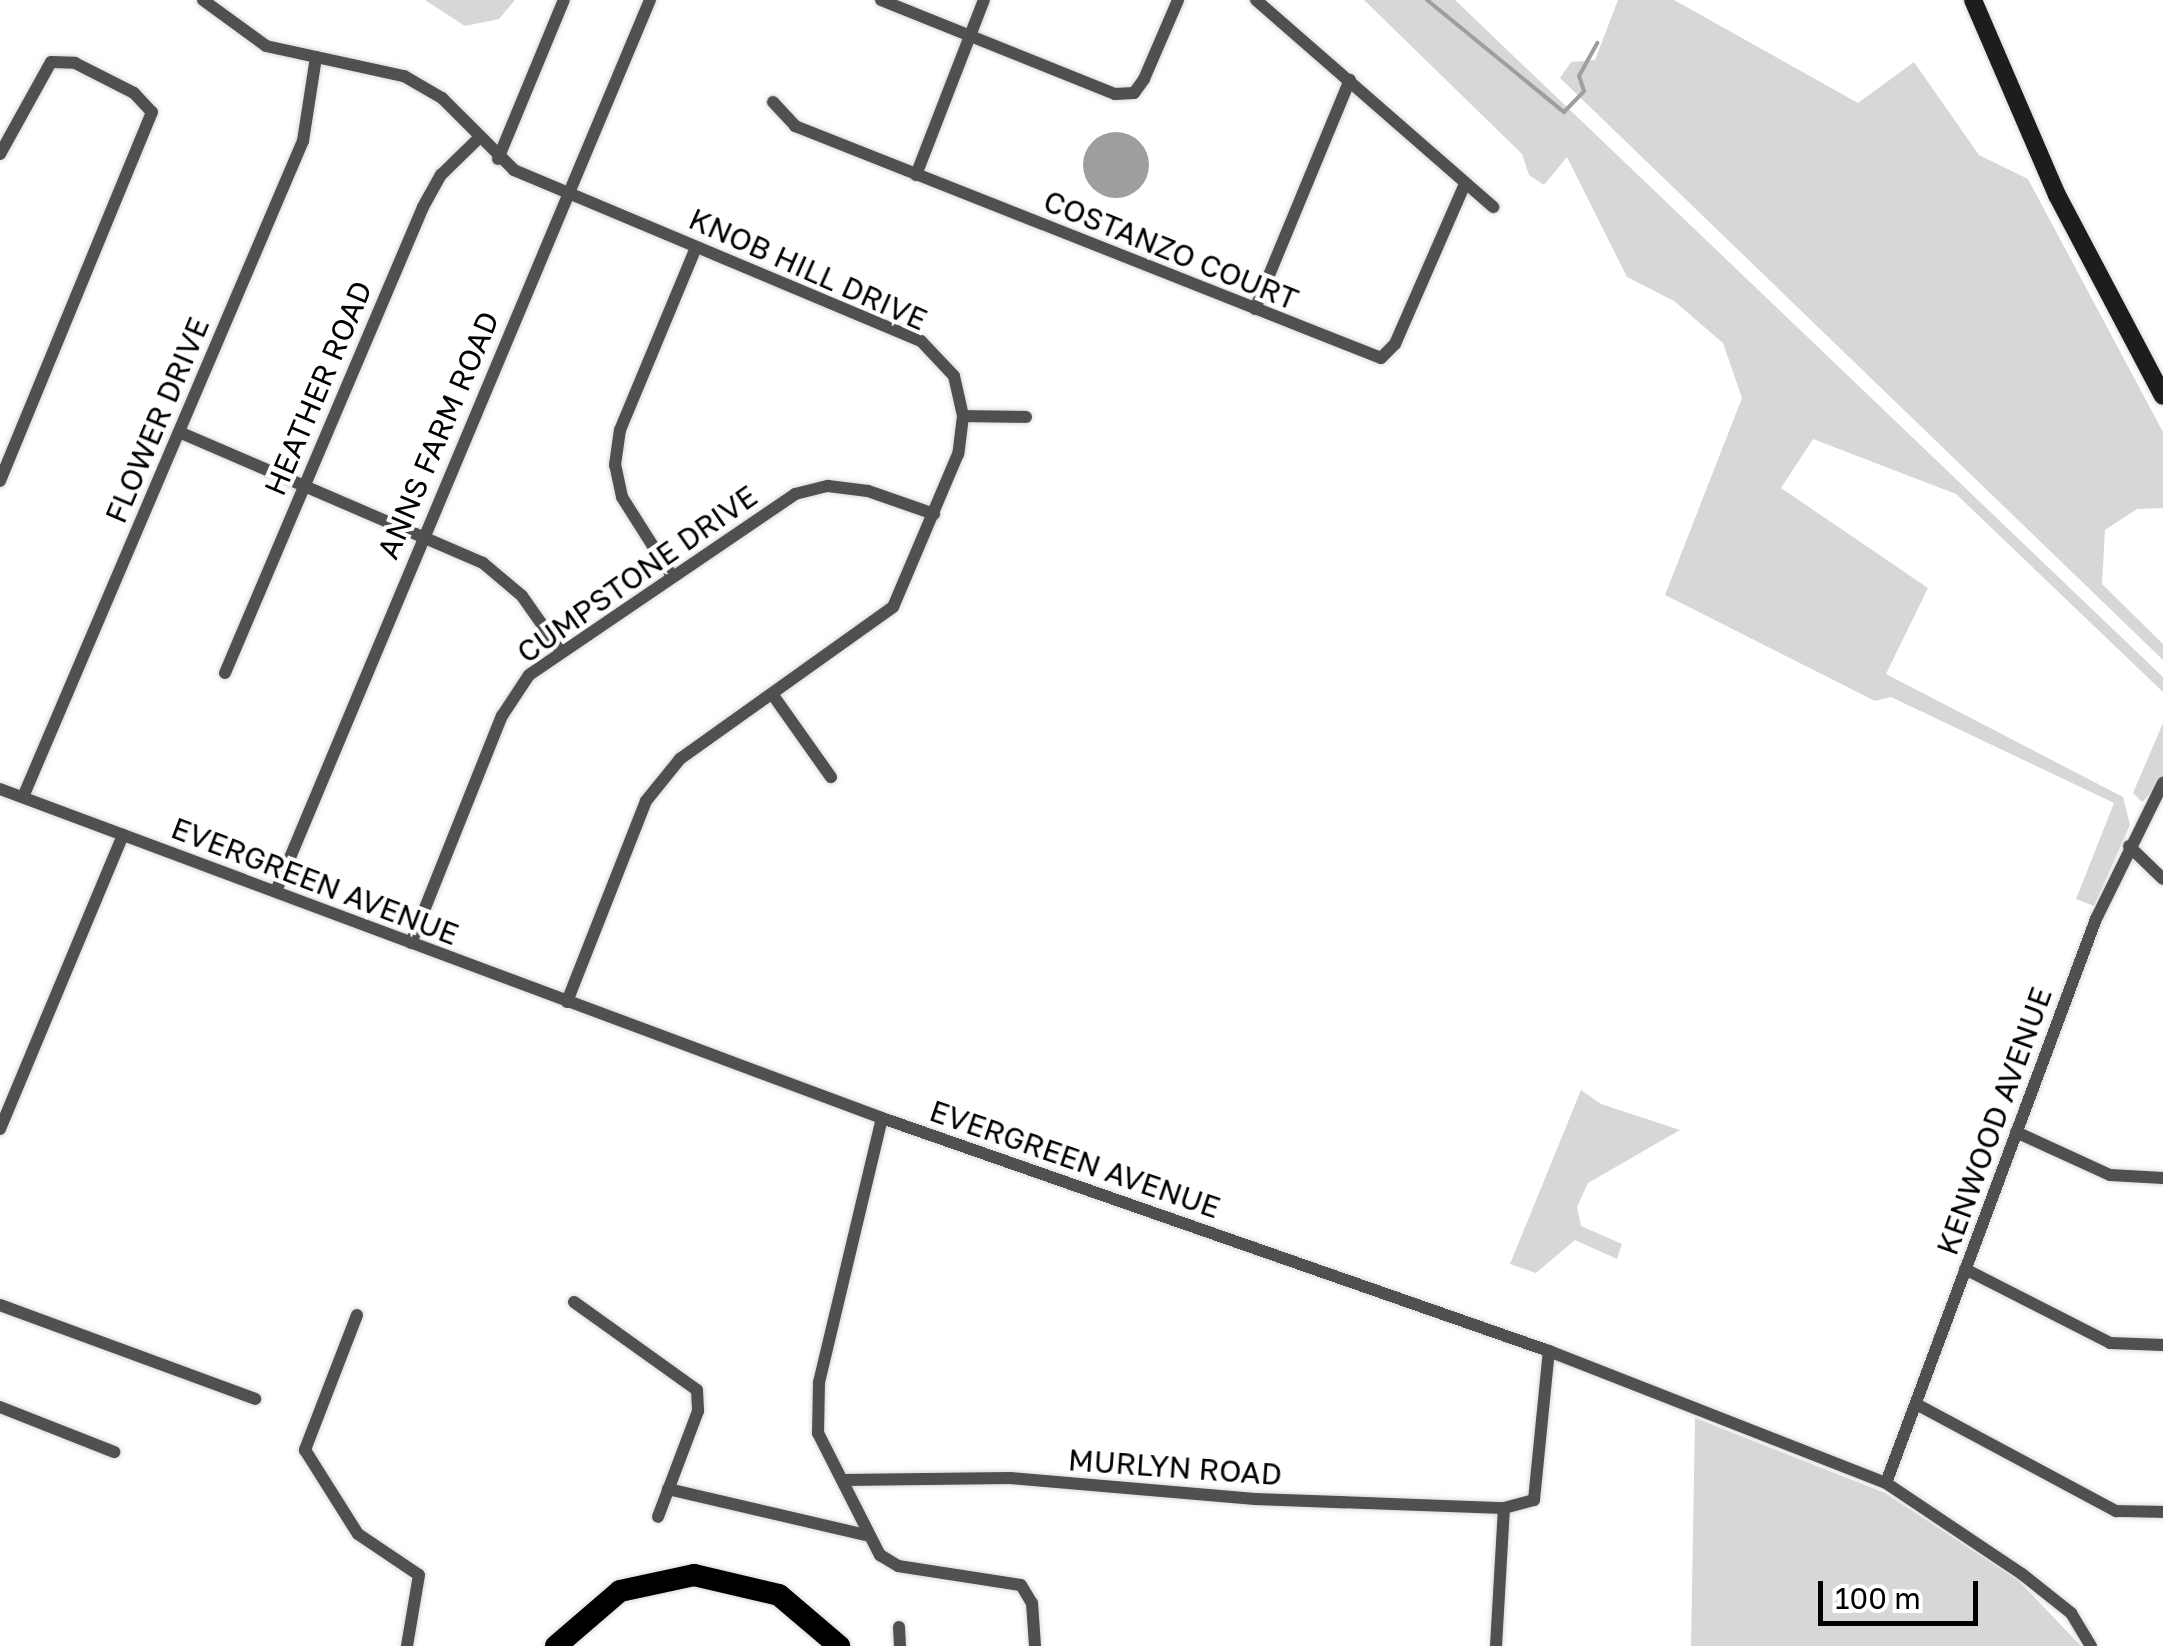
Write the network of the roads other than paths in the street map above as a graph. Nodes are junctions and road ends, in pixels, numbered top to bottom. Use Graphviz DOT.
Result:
graph roads {
  1 [pos="202,0"];
  2 [pos="564,0"];
  3 [pos="650,0"];
  4 [pos="881,0"];
  5 [pos="984,0"];
  6 [pos="1178,0"];
  7 [pos="1256,0"];
  8 [pos="1973,0"];
  9 [pos="969,40"];
  10 [pos="316,57"];
  11 [pos="1350,80"];
  12 [pos="773,102"];
  13 [pos="480,138"];
  14 [pos="0,154"];
  15 [pos="498,159"];
  16 [pos="916,175"];
  17 [pos="1464,186"];
  18 [pos="568,192"];
  19 [pos="1493,207"];
  20 [pos="696,246"];
  21 [pos="1255,309"];
  22 [pos="2163,396"];
  23 [pos="963,416"];
  24 [pos="1026,417"];
  25 [pos="178,432"];
  26 [pos="0,481"];
  27 [pos="302,486"];
  28 [pos="934,514"];
  29 [pos="423,536"];
  30 [pos="670,574"];
  31 [pos="560,650"];
  32 [pos="225,673"];
  33 [pos="775,698"];
  34 [pos="831,777"];
  35 [pos="2163,783"];
  36 [pos="0,789"];
  37 [pos="22,798"];
  38 [pos="123,836"];
  39 [pos="2129,846"];
  40 [pos="2163,879"];
  41 [pos="276,891"];
  42 [pos="411,943"];
  43 [pos="566,1002"];
  44 [pos="882,1118"];
  45 [pos="0,1129"];
  46 [pos="2016,1132"];
  47 [pos="2163,1178"];
  48 [pos="1965,1269"];
  49 [pos="574,1302"];
  50 [pos="0,1305"];
  51 [pos="357,1315"];
  52 [pos="2163,1344"];
  53 [pos="1549,1351"];
  54 [pos="255,1399"];
  55 [pos="1918,1405"];
  56 [pos="0,1407"];
  57 [pos="114,1452"];
  58 [pos="842,1480"];
  59 [pos="1886,1482"];
  60 [pos="668,1490"];
  61 [pos="1504,1508"];
  62 [pos="2163,1512"];
  63 [pos="658,1517"];
  64 [pos="866,1535"];
  65 [pos="899,1627"];
  66 [pos="407,1646"];
  67 [pos="556,1646"];
  68 [pos="840,1646"];
  69 [pos="900,1646"];
  70 [pos="1035,1646"];
  71 [pos="1496,1646"];
  72 [pos="2090,1646"];
  1 -- 10 [label="street, KNOB HILL DRIVE"];
  2 -- 15 [label="street"];
  3 -- 18 [label="street, ANNS FARM ROAD"];
  4 -- 9 [label="street"];
  5 -- 9 [label="street"];
  6 -- 9 [label="street"];
  7 -- 11 [label="street"];
  8 -- 22 [label="main road"];
  9 -- 16 [label="street"];
  10 -- 13 [label="street, KNOB HILL DRIVE"];
  10 -- 25 [label="street, FLOWER DRIVE"];
  11 -- 17 [label="street"];
  11 -- 21 [label="street"];
  12 -- 16 [label="street, COSTANZO COURT"];
  13 -- 15 [label="street, KNOB HILL DRIVE"];
  13 -- 27 [label="street, HEATHER ROAD"];
  14 -- 26 [label="street"];
  15 -- 18 [label="street, KNOB HILL DRIVE"];
  16 -- 21 [label="street, COSTANZO COURT"];
  17 -- 19 [label="street"];
  17 -- 21 [label="street, COSTANZO COURT"];
  18 -- 20 [label="street, KNOB HILL DRIVE"];
  18 -- 29 [label="street, ANNS FARM ROAD"];
  20 -- 23 [label="street, KNOB HILL DRIVE"];
  20 -- 30 [label="street"];
  23 -- 24 [label="street"];
  23 -- 28 [label="street"];
  25 -- 27 [label="street"];
  25 -- 37 [label="street, FLOWER DRIVE"];
  27 -- 29 [label="street"];
  27 -- 32 [label="street, HEATHER ROAD"];
  28 -- 30 [label="street, CUMPSTONE DRIVE"];
  28 -- 33 [label="street"];
  29 -- 31 [label="street"];
  29 -- 41 [label="street, ANNS FARM ROAD"];
  30 -- 31 [label="street, CUMPSTONE DRIVE"];
  31 -- 42 [label="street, CUMPSTONE DRIVE"];
  33 -- 34 [label="street"];
  33 -- 43 [label="street"];
  35 -- 39 [label="street, KENWOOD AVENUE"];
  36 -- 37 [label="street, EVERGREEN AVENUE"];
  37 -- 38 [label="street, EVERGREEN AVENUE"];
  38 -- 41 [label="street, EVERGREEN AVENUE"];
  38 -- 45 [label="street"];
  39 -- 40 [label="street"];
  39 -- 46 [label="street, KENWOOD AVENUE"];
  41 -- 42 [label="street, EVERGREEN AVENUE"];
  42 -- 43 [label="street, EVERGREEN AVENUE"];
  43 -- 44 [label="street, EVERGREEN AVENUE"];
  44 -- 53 [label="street, EVERGREEN AVENUE"];
  44 -- 58 [label="street"];
  46 -- 47 [label="street"];
  46 -- 48 [label="street, KENWOOD AVENUE"];
  48 -- 52 [label="street"];
  48 -- 55 [label="street, KENWOOD AVENUE"];
  49 -- 60 [label="street"];
  50 -- 54 [label="street"];
  51 -- 66 [label="street"];
  53 -- 59 [label="street, EVERGREEN AVENUE"];
  53 -- 61 [label="street"];
  55 -- 59 [label="street, KENWOOD AVENUE"];
  55 -- 62 [label="street"];
  56 -- 57 [label="street"];
  58 -- 61 [label="street, MURLYN ROAD"];
  58 -- 64 [label="street"];
  59 -- 72 [label="street, EVERGREEN AVENUE"];
  60 -- 63 [label="street"];
  60 -- 64 [label="street"];
  61 -- 71 [label="street"];
  64 -- 70 [label="street"];
  65 -- 69 [label="street"];
  67 -- 68 [label="highway"];
}
